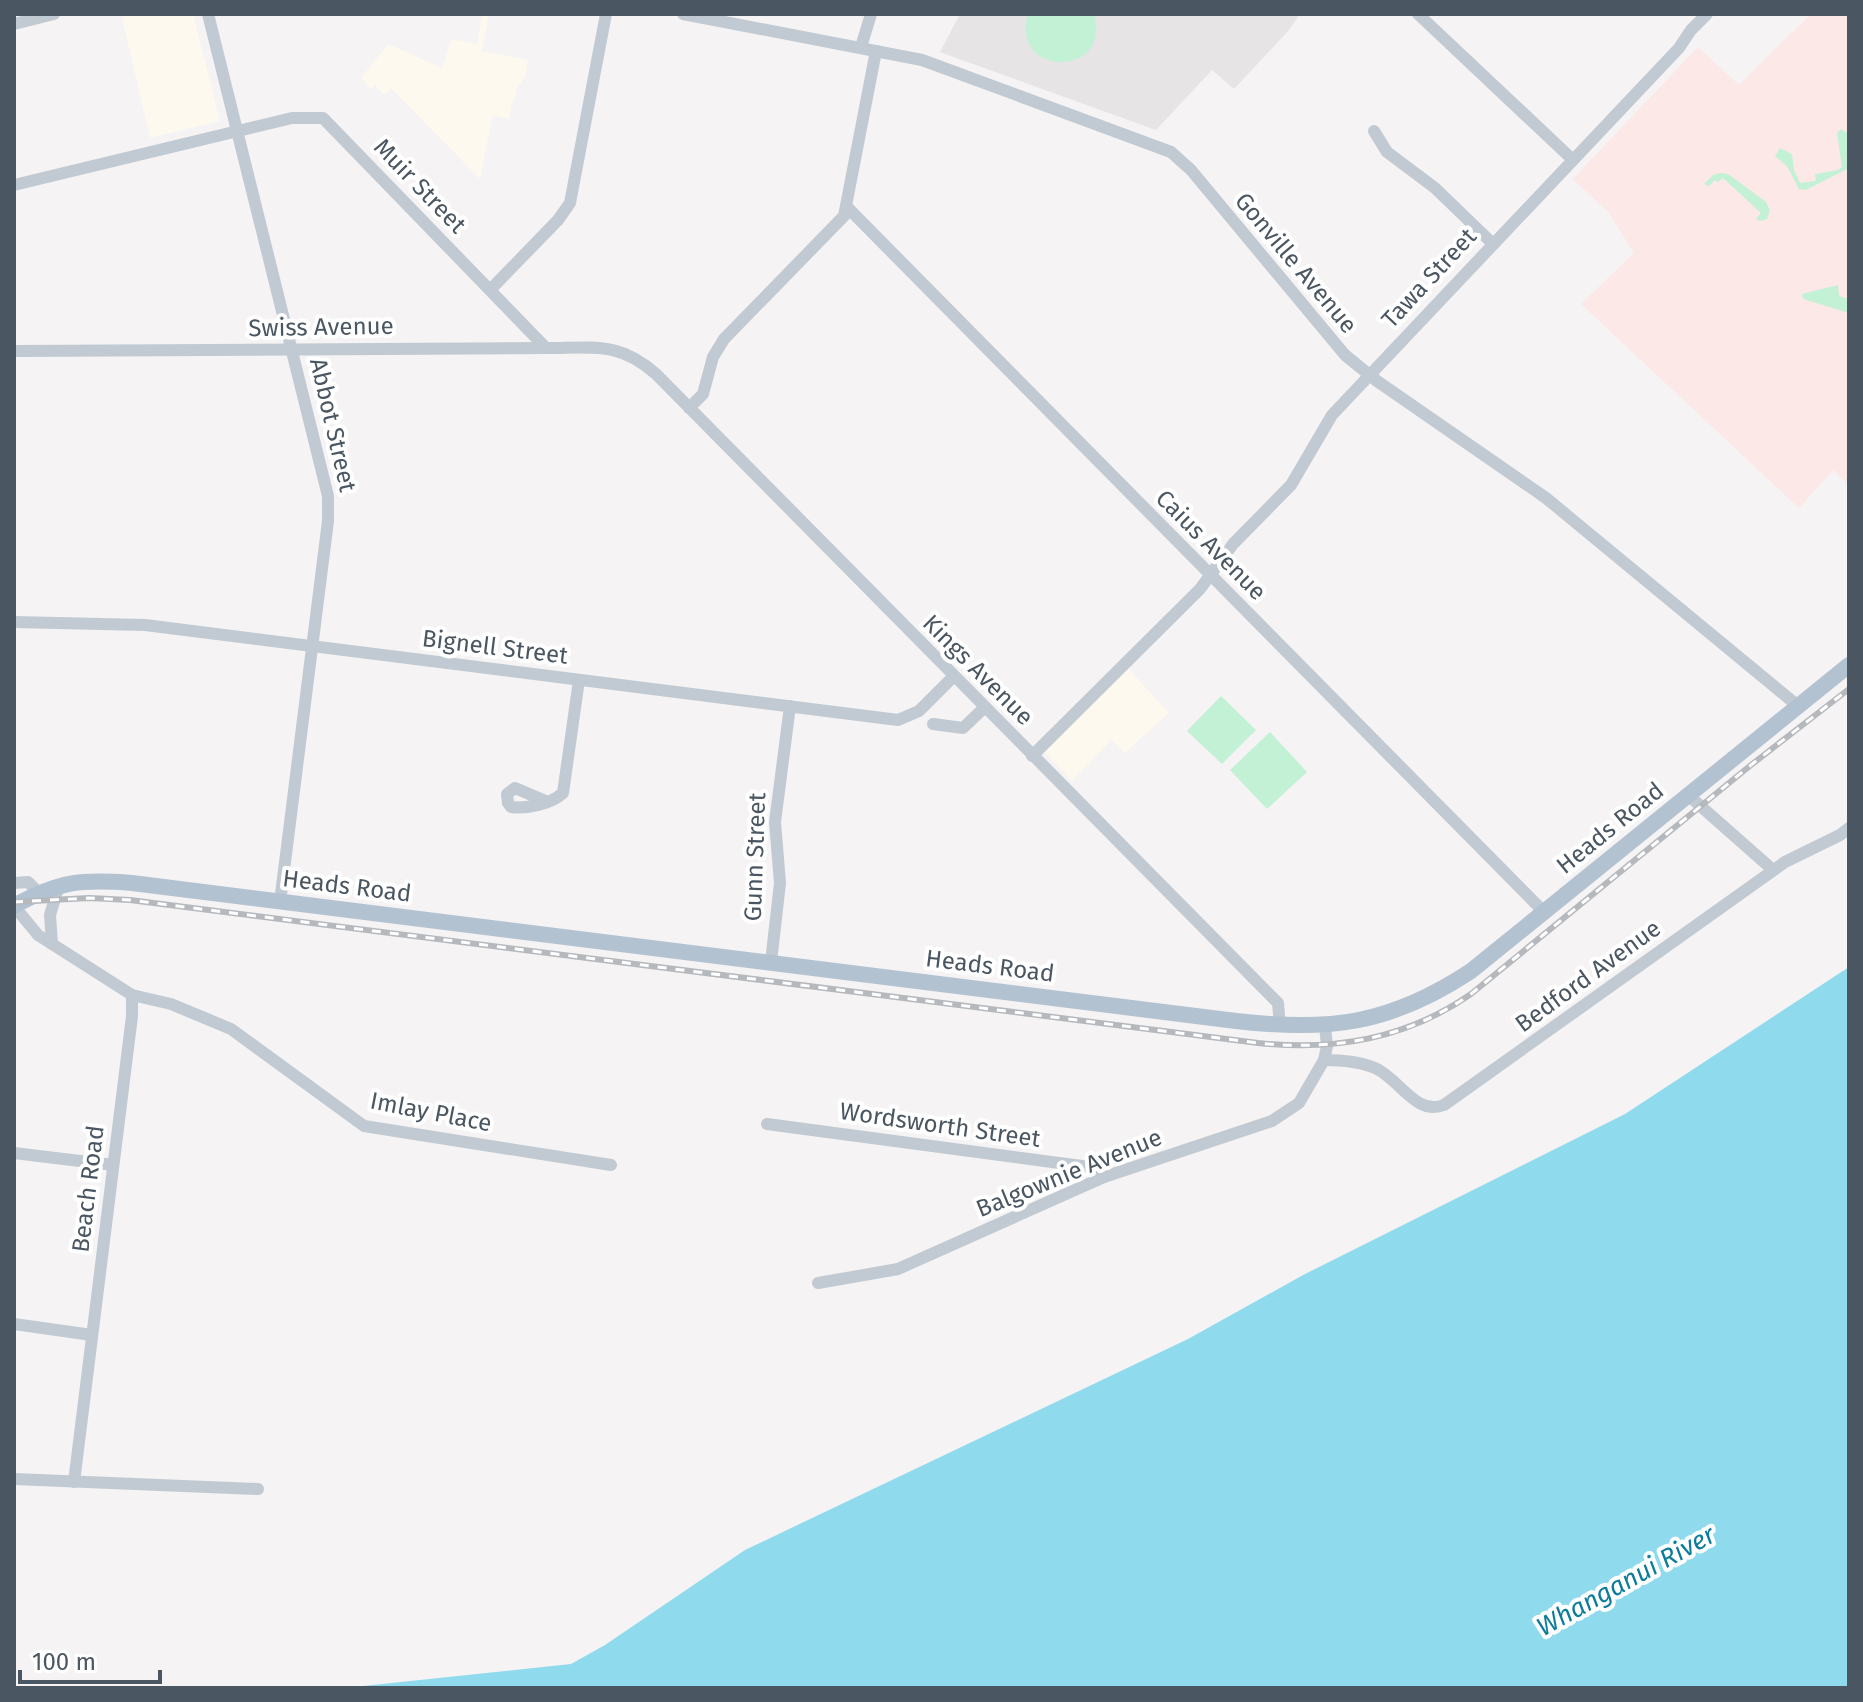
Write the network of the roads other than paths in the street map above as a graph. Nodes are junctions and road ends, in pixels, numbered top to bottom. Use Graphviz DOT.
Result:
graph roads {
  1 [pos="54,14"];
  2 [pos="208,14"];
  3 [pos="606,14"];
  4 [pos="683,14"];
  5 [pos="871,14"];
  6 [pos="1418,14"];
  7 [pos="1707,14"];
  8 [pos="14,24"];
  9 [pos="861,47"];
  10 [pos="876,51"];
  11 [pos="238,131"];
  12 [pos="1374,131"];
  13 [pos="1573,160"];
  14 [pos="14,185"];
  15 [pos="847,207"];
  16 [pos="1492,243"];
  17 [pos="491,289"];
  18 [pos="546,348"];
  19 [pos="293,349"];
  20 [pos="14,351"];
  21 [pos="628,354"];
  22 [pos="1369,375"];
  23 [pos="689,408"];
  24 [pos="1211,576"];
  25 [pos="14,622"];
  26 [pos="312,647"];
  27 [pos="1849,665"];
  28 [pos="954,676"];
  29 [pos="579,680"];
  30 [pos="790,706"];
  31 [pos="1798,706"];
  32 [pos="985,707"];
  33 [pos="933,724"];
  34 [pos="1032,756"];
  35 [pos="1688,795"];
  36 [pos="548,802"];
  37 [pos="1849,828"];
  38 [pos="1773,870"];
  39 [pos="14,883"];
  40 [pos="59,885"];
  41 [pos="39,893"];
  42 [pos="280,902"];
  43 [pos="14,906"];
  44 [pos="1544,912"];
  45 [pos="52,944"];
  46 [pos="771,962"];
  47 [pos="132,995"];
  48 [pos="1280,1026"];
  49 [pos="1325,1026"];
  50 [pos="1324,1060"];
  51 [pos="767,1124"];
  52 [pos="14,1153"];
  53 [pos="113,1165"];
  54 [pos="611,1165"];
  55 [pos="1104,1177"];
  56 [pos="818,1283"];
  57 [pos="14,1324"];
  58 [pos="92,1335"];
  59 [pos="14,1479"];
  60 [pos="74,1482"];
  61 [pos="258,1489"];
  1 -- 8 [label="street"];
  2 -- 11 [label="street, Abbot Street"];
  3 -- 17 [label="street"];
  4 -- 9 [label="street, Gonville Avenue"];
  5 -- 9 [label="street"];
  6 -- 13 [label="street"];
  7 -- 13 [label="street, Tawa Street"];
  9 -- 10 [label="street, Gonville Avenue"];
  10 -- 15 [label="street"];
  10 -- 22 [label="street, Gonville Avenue"];
  11 -- 14 [label="street"];
  11 -- 17 [label="street, Muir Street"];
  11 -- 19 [label="street, Abbot Street"];
  12 -- 16 [label="street"];
  13 -- 16 [label="street, Tawa Street"];
  15 -- 23 [label="street"];
  15 -- 24 [label="street, Caius Avenue"];
  16 -- 22 [label="street, Tawa Street"];
  17 -- 18 [label="street, Muir Street"];
  18 -- 19 [label="street, Swiss Avenue"];
  18 -- 21 [label="street, Swiss Avenue"];
  19 -- 20 [label="street, Swiss Avenue"];
  19 -- 26 [label="street, Abbot Street"];
  21 -- 23 [label="street, Kings Avenue"];
  22 -- 24 [label="street, Tawa Street"];
  22 -- 31 [label="street, Gonville Avenue"];
  23 -- 28 [label="street, Kings Avenue"];
  24 -- 34 [label="street, Tawa Street"];
  24 -- 44 [label="street, Caius Avenue"];
  25 -- 26 [label="street, Bignell Street"];
  26 -- 29 [label="street, Bignell Street"];
  26 -- 42 [label="street, Abbot Street"];
  27 -- 31 [label="main road, Heads Road"];
  28 -- 30 [label="street, Bignell Street"];
  28 -- 32 [label="street, Kings Avenue"];
  29 -- 30 [label="street, Bignell Street"];
  29 -- 36 [label="street"];
  30 -- 46 [label="street, Gunn Street"];
  31 -- 35 [label="main road, Heads Road"];
  32 -- 33 [label="street"];
  32 -- 34 [label="street, Kings Avenue"];
  34 -- 48 [label="street, Kings Avenue"];
  35 -- 38 [label="street"];
  35 -- 44 [label="main road, Heads Road"];
  37 -- 38 [label="street, Bedford Avenue"];
  38 -- 50 [label="street, Bedford Avenue"];
  39 -- 41 [label="street"];
  40 -- 41 [label="main road, Heads Road"];
  40 -- 42 [label="main road, Heads Road"];
  40 -- 45 [label="street"];
  41 -- 43 [label="main road, Heads Road"];
  42 -- 46 [label="main road, Heads Road"];
  43 -- 45 [label="street"];
  44 -- 49 [label="main road, Heads Road"];
  45 -- 47 [label="street"];
  46 -- 48 [label="main road, Heads Road"];
  47 -- 53 [label="street, Beach Road"];
  47 -- 54 [label="street, Imlay Place"];
  48 -- 49 [label="main road, Heads Road"];
  49 -- 50 [label="street, Balgownie Avenue"];
  50 -- 55 [label="street, Balgownie Avenue"];
  51 -- 55 [label="street, Wordsworth Street"];
  52 -- 53 [label="street"];
  53 -- 58 [label="street, Beach Road"];
  55 -- 56 [label="street, Balgownie Avenue"];
  57 -- 58 [label="street"];
  58 -- 60 [label="street, Beach Road"];
  59 -- 60 [label="street"];
  60 -- 61 [label="street"];
}
